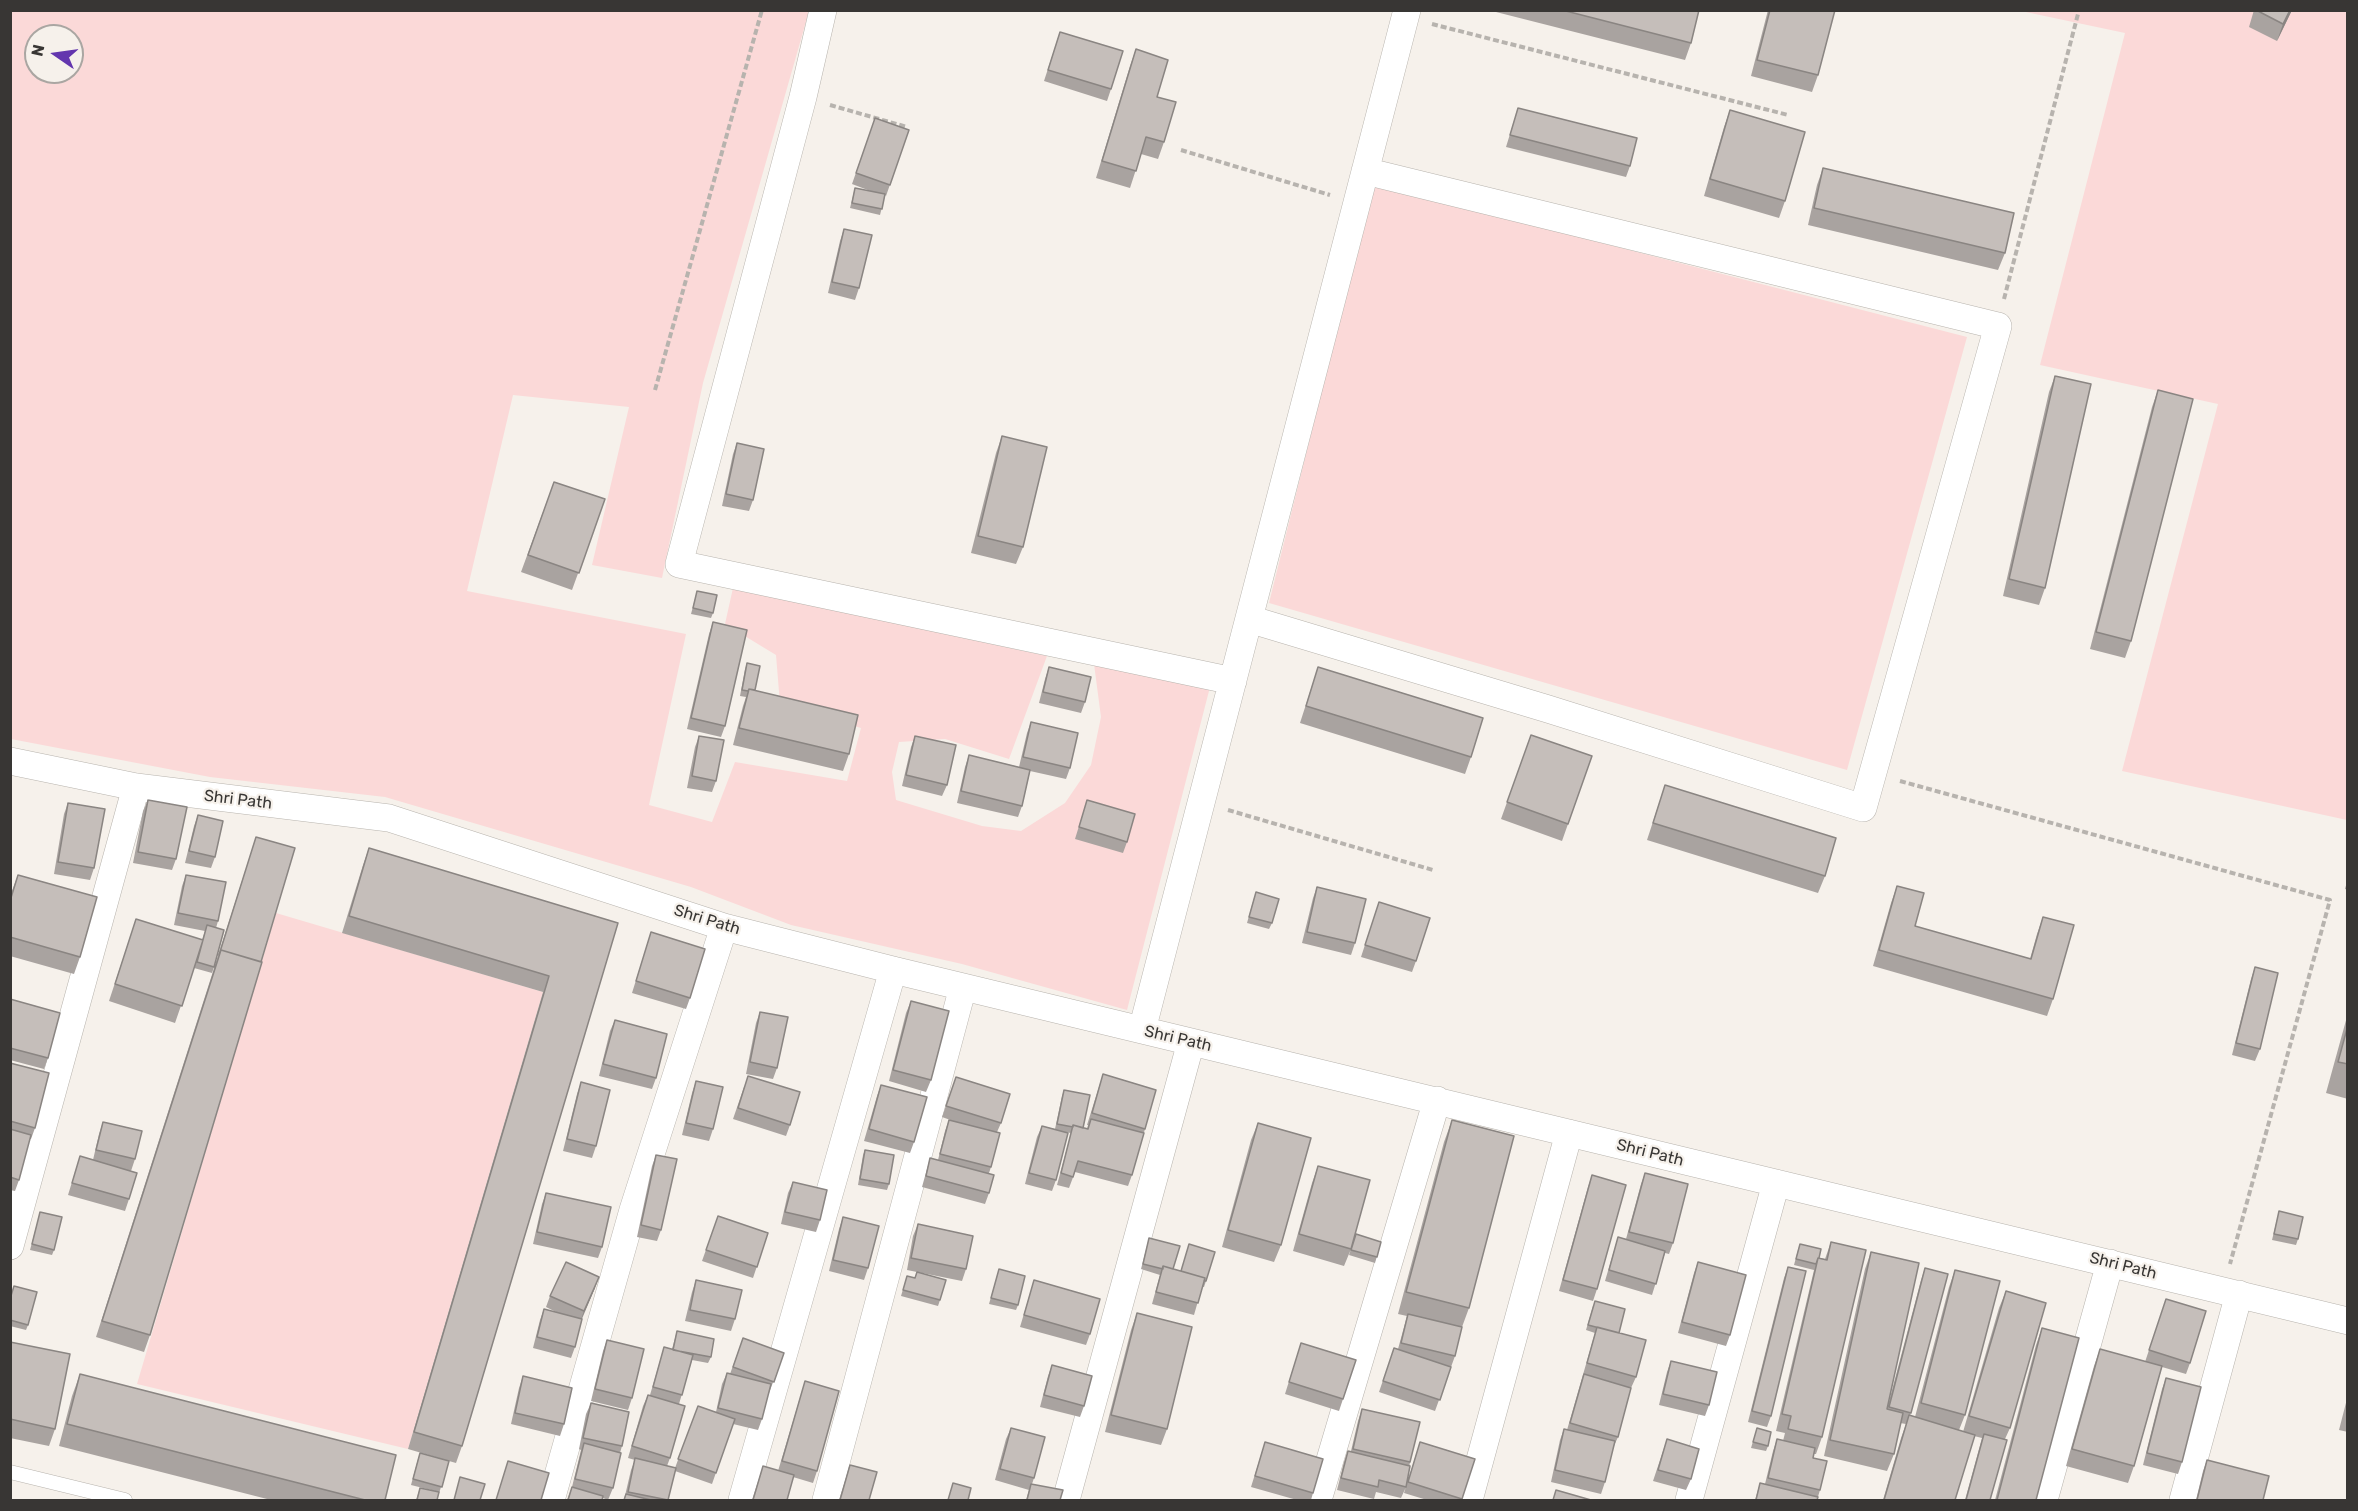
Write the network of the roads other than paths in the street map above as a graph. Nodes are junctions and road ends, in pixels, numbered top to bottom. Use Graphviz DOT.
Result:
graph roads {
  1 [pos="823,10"];
  2 [pos="1406,14"];
  3 [pos="1365,171"];
  4 [pos="1249,619"];
  5 [pos="1233,681"];
  6 [pos="10,761"];
  7 [pos="136,787"];
  8 [pos="724,927"];
  9 [pos="893,970"];
  10 [pos="963,987"];
  11 [pos="1142,1030"];
  12 [pos="1191,1042"];
  13 [pos="1437,1100"];
  14 [pos="1569,1133"];
  15 [pos="1776,1183"];
  16 [pos="10,1246"];
  17 [pos="2110,1263"];
  18 [pos="2231,1292"];
  19 [pos="2348,1320"];
  20 [pos="10,1472"];
  21 [pos="125,1500"];
  22 [pos="551,1500"];
  23 [pos="742,1500"];
  24 [pos="826,1500"];
  25 [pos="1066,1500"];
  26 [pos="1318,1500"];
  27 [pos="1469,1500"];
  28 [pos="1689,1500"];
  29 [pos="2043,1500"];
  30 [pos="2183,1500"];
  1 -- 5 [label="street"];
  2 -- 3 [label="street"];
  3 -- 4 [label="street"];
  3 -- 4 [label="street"];
  4 -- 5 [label="street"];
  5 -- 11 [label="street"];
  6 -- 7 [label="street, Shri Path"];
  7 -- 8 [label="street, Shri Path"];
  7 -- 16 [label="street"];
  8 -- 9 [label="street, Shri Path"];
  8 -- 22 [label="street"];
  9 -- 10 [label="street, Shri Path"];
  9 -- 23 [label="street"];
  10 -- 11 [label="street, Shri Path"];
  10 -- 24 [label="street"];
  11 -- 12 [label="street, Shri Path"];
  12 -- 13 [label="street, Shri Path"];
  12 -- 25 [label="street"];
  13 -- 14 [label="street, Shri Path"];
  13 -- 26 [label="street"];
  14 -- 15 [label="street, Shri Path"];
  14 -- 27 [label="street"];
  15 -- 17 [label="street, Shri Path"];
  15 -- 28 [label="street"];
  17 -- 18 [label="street, Shri Path"];
  17 -- 29 [label="street"];
  18 -- 19 [label="street, Shri Path"];
  18 -- 30 [label="street"];
  20 -- 21 [label="lane"];
}
